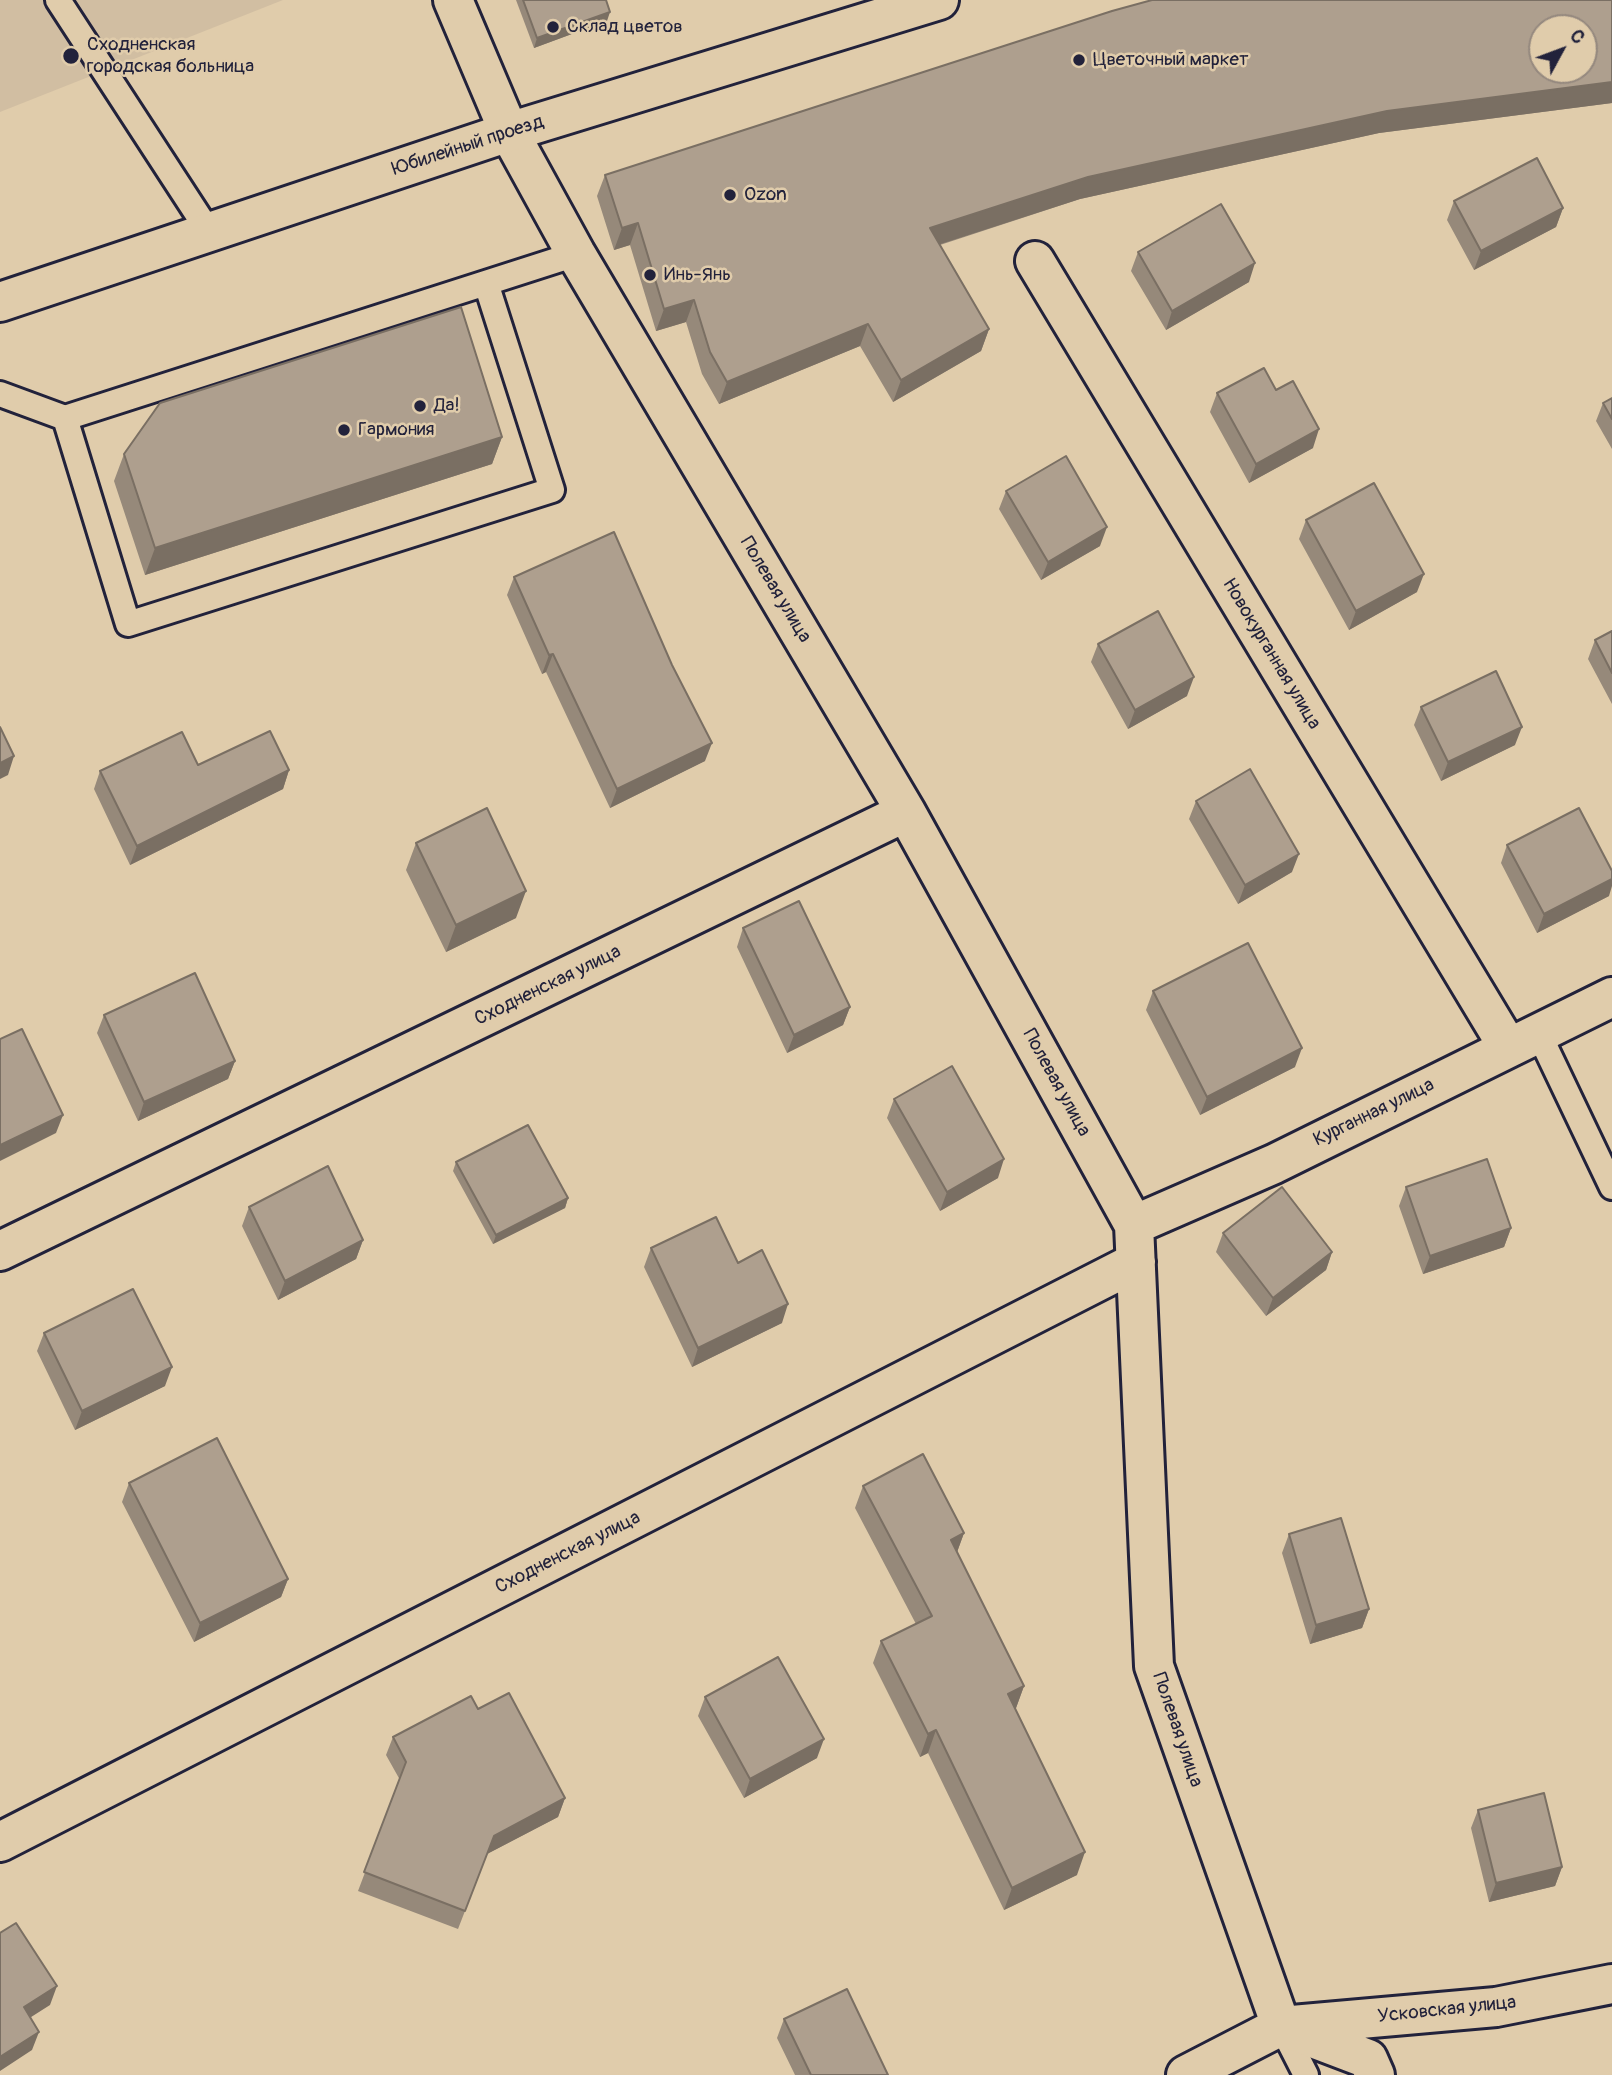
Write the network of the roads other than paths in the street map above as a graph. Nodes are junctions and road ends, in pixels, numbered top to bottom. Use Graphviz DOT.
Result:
graph roads {
  1 [pos="58,0"];
  2 [pos="453,0"];
  3 [pos="939,0"];
  4 [pos="509,132"];
  5 [pos="209,232"];
  6 [pos="576,254"];
  7 [pos="1035,261"];
  8 [pos="486,283"];
  9 [pos="0,302"];
  10 [pos="0,394"];
  11 [pos="65,418"];
  12 [pos="906,812"];
  13 [pos="1612,997"];
  14 [pos="1523,1040"];
  15 [pos="1612,1187"];
  16 [pos="1135,1244"];
  17 [pos="0,1251"];
  18 [pos="0,1842"];
  19 [pos="1612,1984"];
  20 [pos="1281,2026"];
  21 [pos="1186,2075"];
  22 [pos="1306,2075"];
  23 [pos="1375,2075"];
  1 -- 5 [label="lane"];
  2 -- 4 [label="street, Полевая улица"];
  3 -- 4 [label="street, Юбилейный проезд"];
  4 -- 5 [label="street, Юбилейный проезд"];
  4 -- 6 [label="street, Полевая улица"];
  5 -- 9 [label="street, Юбилейный проезд"];
  6 -- 8 [label="lane"];
  6 -- 12 [label="street, Полевая улица"];
  7 -- 14 [label="street, Новокурганная улица"];
  8 -- 11 [label="lane"];
  8 -- 11 [label="lane"];
  10 -- 11 [label="lane"];
  12 -- 16 [label="street, Полевая улица"];
  12 -- 17 [label="street, Сходненская улица"];
  13 -- 14 [label="street, Курганная улица"];
  14 -- 15 [label="lane"];
  14 -- 16 [label="street, Курганная улица"];
  16 -- 18 [label="street, Сходненская улица"];
  16 -- 20 [label="street, Полевая улица"];
  19 -- 20 [label="street, Усковская улица"];
  20 -- 21 [label="street"];
  20 -- 22 [label="lane"];
  20 -- 23 [label="street"];
}
